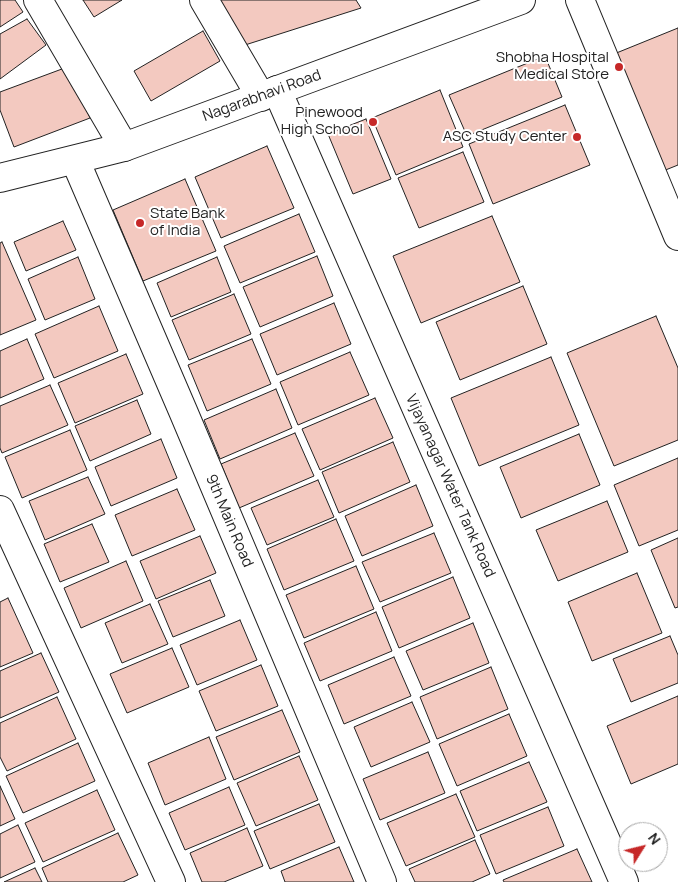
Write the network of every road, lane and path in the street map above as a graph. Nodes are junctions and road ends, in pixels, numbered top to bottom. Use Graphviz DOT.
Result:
graph roads {
  1 [pos="38,0"];
  2 [pos="204,0"];
  3 [pos="521,0"];
  4 [pos="580,0"];
  5 [pos="269,94"];
  6 [pos="124,147"];
  7 [pos="74,160"];
  8 [pos="0,178"];
  9 [pos="678,236"];
  10 [pos="0,510"];
  11 [pos="171,882"];
  12 [pos="382,882"];
  13 [pos="624,882"];
  1 -- 6 [label="street"];
  2 -- 5 [label="street, Vijayanagar Water Tank Road"];
  3 -- 5 [label="street, Nagarabhavi Road"];
  4 -- 9 [label="street"];
  5 -- 6 [label="street, Nagarabhavi Road"];
  5 -- 13 [label="street, Vijayanagar Water Tank Road"];
  6 -- 7 [label="street, Nagarabhavi Road"];
  7 -- 8 [label="street, Nagarabhavi Road"];
  7 -- 12 [label="street, 9th Main Road"];
  10 -- 11 [label="street"];
}
